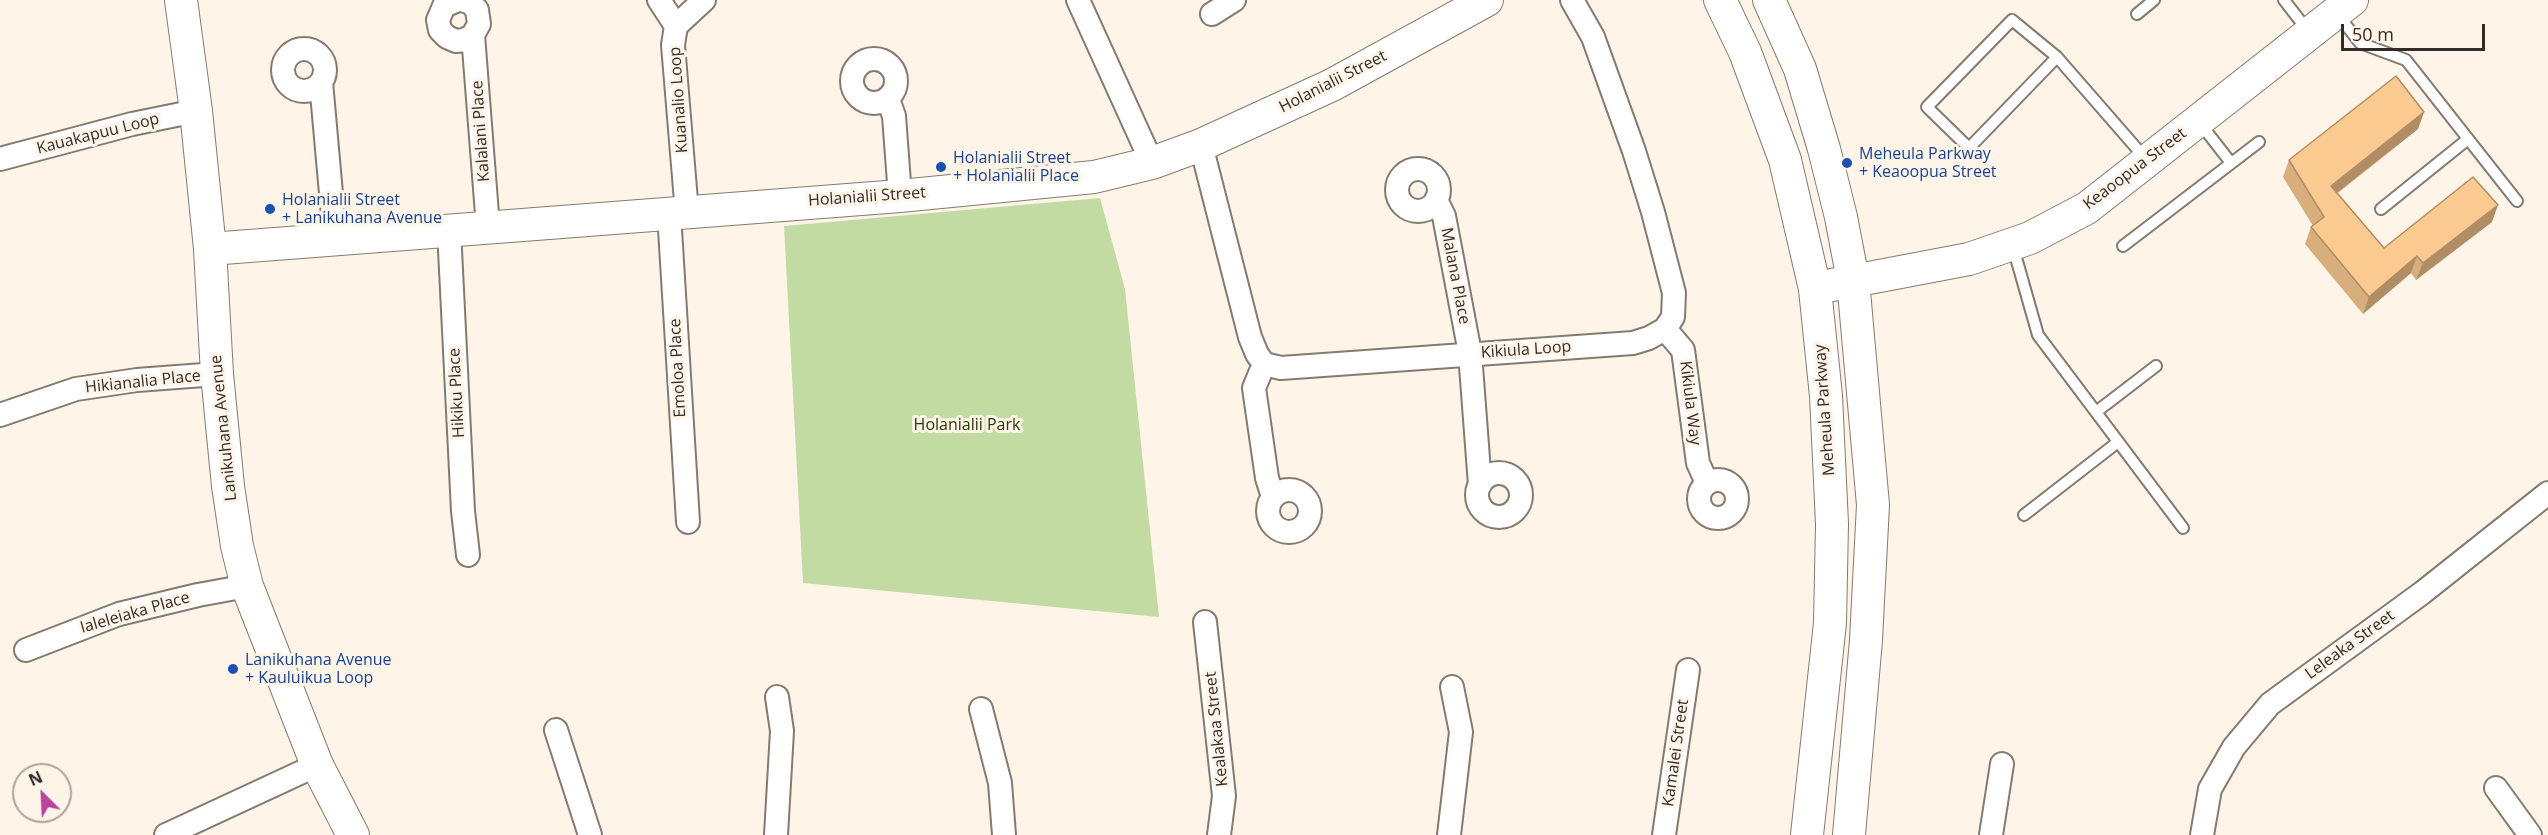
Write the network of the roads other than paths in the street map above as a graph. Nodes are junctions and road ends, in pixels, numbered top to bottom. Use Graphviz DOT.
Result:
graph roads {
  1 [pos="181,0"];
  2 [pos="460,0"];
  3 [pos="659,0"];
  4 [pos="704,0"];
  5 [pos="1078,0"];
  6 [pos="1234,0"];
  7 [pos="1486,0"];
  8 [pos="1572,0"];
  9 [pos="1720,0"];
  10 [pos="1769,0"];
  11 [pos="2154,0"];
  12 [pos="2284,0"];
  13 [pos="2344,6"];
  14 [pos="1212,14"];
  15 [pos="2137,14"];
  16 [pos="676,26"];
  17 [pos="2310,33"];
  18 [pos="473,35"];
  19 [pos="2057,57"];
  20 [pos="321,82"];
  21 [pos="888,99"];
  22 [pos="196,111"];
  23 [pos="2198,121"];
  24 [pos="2468,139"];
  25 [pos="2259,142"];
  26 [pos="1201,145"];
  27 [pos="0,159"];
  28 [pos="2147,161"];
  29 [pos="1152,163"];
  30 [pos="2232,163"];
  31 [pos="900,196"];
  32 [pos="1436,200"];
  33 [pos="2517,201"];
  34 [pos="2381,209"];
  35 [pos="678,213"];
  36 [pos="488,227"];
  37 [pos="449,230"];
  38 [pos="335,238"];
  39 [pos="2012,244"];
  40 [pos="2123,246"];
  41 [pos="210,249"];
  42 [pos="1853,280"];
  43 [pos="1815,290"];
  44 [pos="1665,328"];
  45 [pos="1470,353"];
  46 [pos="1264,364"];
  47 [pos="2156,366"];
  48 [pos="217,374"];
  49 [pos="2096,412"];
  50 [pos="0,415"];
  51 [pos="2118,441"];
  52 [pos="1707,483"];
  53 [pos="1480,485"];
  54 [pos="2548,493"];
  55 [pos="1273,497"];
  56 [pos="2024,515"];
  57 [pos="688,522"];
  58 [pos="2183,528"];
  59 [pos="468,555"];
  60 [pos="247,586"];
  61 [pos="1205,622"];
  62 [pos="27,650"];
  63 [pos="1688,670"];
  64 [pos="1452,687"];
  65 [pos="777,697"];
  66 [pos="981,709"];
  67 [pos="556,730"];
  68 [pos="2002,764"];
  69 [pos="317,765"];
  70 [pos="2496,788"];
  71 [pos="166,835"];
  72 [pos="353,835"];
  73 [pos="590,835"];
  74 [pos="776,835"];
  75 [pos="1004,835"];
  76 [pos="1219,835"];
  77 [pos="1449,835"];
  78 [pos="1665,835"];
  79 [pos="1807,835"];
  80 [pos="1849,835"];
  81 [pos="1991,835"];
  82 [pos="2202,835"];
  83 [pos="2530,835"];
  1 -- 22 [label="street, Lanikuhana Avenue"];
  2 -- 18 [label="street, Kalalani Place"];
  2 -- 18 [label="street, Kalalani Place"];
  3 -- 16 [label="street"];
  4 -- 16 [label="street, Kuanalio Loop"];
  5 -- 29 [label="street"];
  6 -- 14 [label="street"];
  7 -- 26 [label="street, Holanialii Street"];
  8 -- 44 [label="street"];
  9 -- 43 [label="street, Meheula Parkway"];
  10 -- 42 [label="street"];
  11 -- 15 [label="lane"];
  12 -- 17 [label="lane"];
  13 -- 17 [label="street, Keaoopua Street"];
  13 -- 24 [label="lane"];
  16 -- 35 [label="street, Kuanalio Loop"];
  17 -- 23 [label="street, Keaoopua Street"];
  18 -- 36 [label="street, Kalalani Place"];
  19 -- 19 [label="lane"];
  19 -- 28 [label="lane"];
  20 -- 38 [label="street"];
  21 -- 31 [label="street"];
  22 -- 27 [label="street, Kauakapuu Loop"];
  22 -- 41 [label="street, Lanikuhana Avenue"];
  23 -- 28 [label="street, Keaoopua Street"];
  23 -- 30 [label="lane"];
  24 -- 33 [label="lane"];
  24 -- 34 [label="lane"];
  25 -- 30 [label="lane"];
  26 -- 29 [label="street, Holanialii Street"];
  26 -- 46 [label="street"];
  28 -- 39 [label="street, Keaoopua Street"];
  29 -- 31 [label="street, Holanialii Street"];
  30 -- 40 [label="lane"];
  31 -- 35 [label="street, Holanialii Street"];
  32 -- 45 [label="street, Malana Place"];
  35 -- 36 [label="street, Holanialii Street"];
  35 -- 57 [label="street, Emoloa Place"];
  36 -- 37 [label="street, Holanialii Street"];
  37 -- 38 [label="street, Holanialii Street"];
  37 -- 59 [label="street, Hikiku Place"];
  38 -- 41 [label="street, Holanialii Street"];
  39 -- 42 [label="street, Keaoopua Street"];
  39 -- 49 [label="lane"];
  41 -- 48 [label="street, Lanikuhana Avenue"];
  42 -- 43 [label="street, Keaoopua Street"];
  42 -- 80 [label="street"];
  43 -- 79 [label="street, Meheula Parkway"];
  44 -- 45 [label="street, Kikiula Loop"];
  44 -- 52 [label="street, Kikiula Way"];
  45 -- 46 [label="street, Kikiula Loop"];
  45 -- 53 [label="street, Malana Place"];
  46 -- 55 [label="street"];
  47 -- 49 [label="lane"];
  48 -- 50 [label="street, Hikianalia Place"];
  48 -- 60 [label="street, Lanikuhana Avenue"];
  49 -- 51 [label="lane"];
  51 -- 56 [label="lane"];
  51 -- 58 [label="lane"];
  54 -- 82 [label="street, Leleaka Street"];
  60 -- 62 [label="street, Ialeleiaka Place"];
  60 -- 69 [label="street, Lanikuhana Avenue"];
  61 -- 76 [label="street, Kealakaa Street"];
  63 -- 78 [label="street, Kamalei Street"];
  64 -- 77 [label="street"];
  65 -- 74 [label="street"];
  66 -- 75 [label="street"];
  67 -- 73 [label="street"];
  68 -- 81 [label="street"];
  69 -- 71 [label="street"];
  69 -- 72 [label="street, Lanikuhana Avenue"];
  70 -- 83 [label="street"];
}
